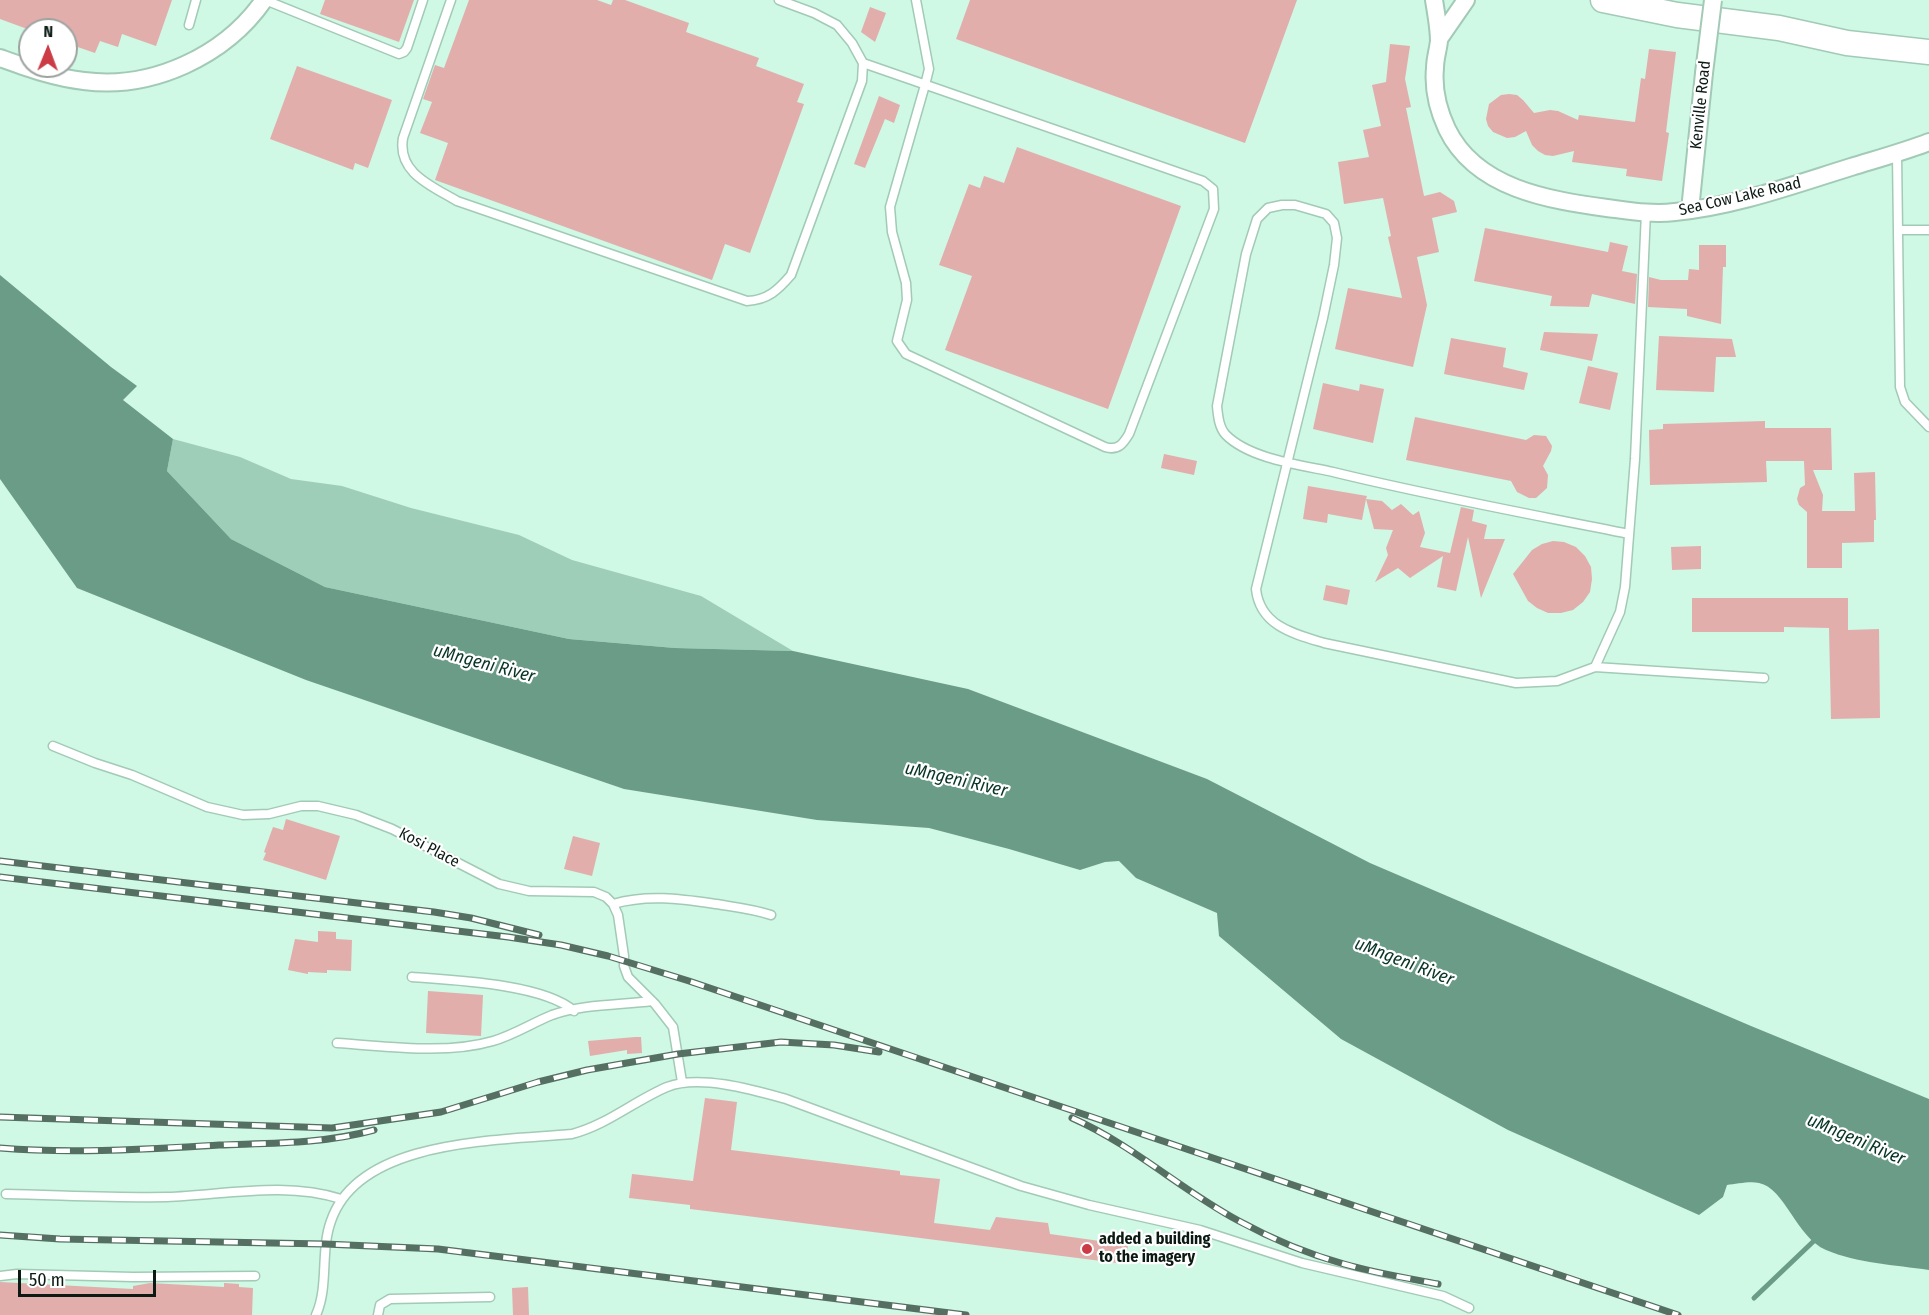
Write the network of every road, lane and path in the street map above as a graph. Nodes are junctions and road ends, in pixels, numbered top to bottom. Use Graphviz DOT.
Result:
graph roads {
  1 [pos="196,0"];
  2 [pos="265,0"];
  3 [pos="423,0"];
  4 [pos="451,0"];
  5 [pos="779,0"];
  6 [pos="916,0"];
  7 [pos="1434,0"];
  8 [pos="1466,0"];
  9 [pos="1603,0"];
  10 [pos="1700,0"];
  11 [pos="1713,0"];
  12 [pos="1751,24"];
  13 [pos="189,25"];
  14 [pos="1439,39"];
  15 [pos="1929,52"];
  16 [pos="0,58"];
  17 [pos="863,63"];
  18 [pos="925,85"];
  19 [pos="1929,142"];
  20 [pos="1897,154"];
  21 [pos="1690,210"];
  22 [pos="1646,212"];
  23 [pos="1898,230"];
  24 [pos="1929,230"];
  25 [pos="1929,427"];
  26 [pos="1287,461"];
  27 [pos="1629,534"];
  28 [pos="1595,667"];
  29 [pos="1764,678"];
  30 [pos="53,746"];
  31 [pos="613,904"];
  32 [pos="771,915"];
  33 [pos="412,977"];
  34 [pos="652,1001"];
  35 [pos="574,1011"];
  36 [pos="337,1043"];
  37 [pos="682,1082"];
  38 [pos="6,1194"];
  39 [pos="341,1199"];
  40 [pos="0,1276"];
  41 [pos="255,1276"];
  42 [pos="490,1297"];
  43 [pos="1469,1308"];
  44 [pos="316,1315"];
  45 [pos="378,1315"];
  1 -- 13 [label="lane"];
  2 -- 3 [label="lane"];
  2 -- 16 [label="street"];
  4 -- 17 [label="lane"];
  5 -- 17 [label="lane"];
  6 -- 18 [label="lane"];
  7 -- 14 [label="street, Sea Cow Lake Road"];
  8 -- 14 [label="street, Sea Cow Lake Road"];
  9 -- 12 [label="main road"];
  10 -- 12 [label="main road"];
  11 -- 21 [label="street, Kenville Road, bridge"];
  12 -- 15 [label="main road"];
  14 -- 22 [label="street, Sea Cow Lake Road"];
  17 -- 18 [label="lane"];
  18 -- 18 [label="lane"];
  19 -- 20 [label="street, Sea Cow Lake Road"];
  20 -- 21 [label="street, Sea Cow Lake Road"];
  20 -- 23 [label="lane"];
  21 -- 22 [label="street, Sea Cow Lake Road"];
  22 -- 27 [label="lane"];
  23 -- 24 [label="lane"];
  23 -- 25 [label="lane"];
  26 -- 26 [label="lane"];
  26 -- 27 [label="lane"];
  26 -- 28 [label="lane"];
  27 -- 28 [label="lane"];
  28 -- 29 [label="lane"];
  30 -- 31 [label="lane, Kosi Place"];
  31 -- 32 [label="lane"];
  31 -- 34 [label="lane"];
  33 -- 35 [label="lane"];
  34 -- 35 [label="lane"];
  34 -- 37 [label="lane"];
  35 -- 36 [label="lane"];
  37 -- 39 [label="lane"];
  37 -- 43 [label="lane"];
  38 -- 39 [label="lane"];
  39 -- 44 [label="lane"];
  40 -- 41 [label="lane"];
  42 -- 45 [label="lane"];
}
